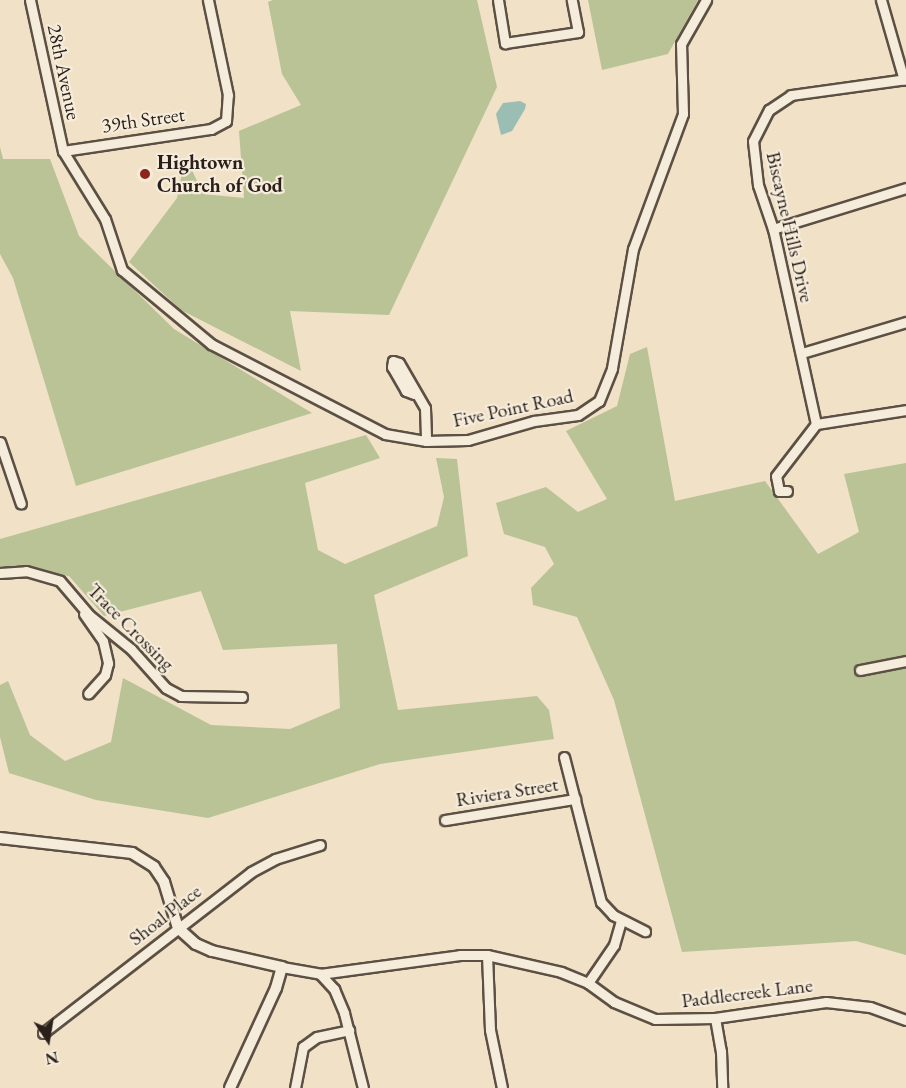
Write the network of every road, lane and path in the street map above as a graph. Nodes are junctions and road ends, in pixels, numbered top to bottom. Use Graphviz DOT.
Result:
graph roads {
  1 [pos="30,0"];
  2 [pos="208,0"];
  3 [pos="498,0"];
  4 [pos="572,0"];
  5 [pos="706,0"];
  6 [pos="881,0"];
  7 [pos="905,80"];
  8 [pos="63,151"];
  9 [pos="906,188"];
  10 [pos="774,229"];
  11 [pos="906,321"];
  12 [pos="802,353"];
  13 [pos="391,359"];
  14 [pos="906,410"];
  15 [pos="816,424"];
  16 [pos="426,441"];
  17 [pos="0,442"];
  18 [pos="4,467"];
  19 [pos="787,491"];
  20 [pos="21,504"];
  21 [pos="0,573"];
  22 [pos="83,608"];
  23 [pos="906,661"];
  24 [pos="860,670"];
  25 [pos="88,694"];
  26 [pos="242,696"];
  27 [pos="564,757"];
  28 [pos="575,799"];
  29 [pos="445,820"];
  30 [pos="0,838"];
  31 [pos="320,845"];
  32 [pos="621,920"];
  33 [pos="178,928"];
  34 [pos="645,931"];
  35 [pos="487,955"];
  36 [pos="282,967"];
  37 [pos="339,972"];
  38 [pos="320,974"];
  39 [pos="588,982"];
  40 [pos="334,989"];
  41 [pos="715,1018"];
  42 [pos="906,1020"];
  43 [pos="349,1030"];
  44 [pos="43,1033"];
  45 [pos="230,1088"];
  46 [pos="295,1088"];
  47 [pos="363,1088"];
  48 [pos="502,1088"];
  49 [pos="722,1088"];
  1 -- 8 [label="street, 28th Avenue"];
  2 -- 8 [label="street, 39th Street"];
  3 -- 4 [label="street"];
  5 -- 16 [label="street, Five Point Road"];
  6 -- 7 [label="street"];
  7 -- 10 [label="street, Biscayne Hills Drive"];
  8 -- 16 [label="street, Five Point Road"];
  9 -- 10 [label="street"];
  10 -- 12 [label="street, Biscayne Hills Drive"];
  11 -- 12 [label="street"];
  12 -- 15 [label="street, Biscayne Hills Drive"];
  13 -- 16 [label="street"];
  14 -- 15 [label="street"];
  15 -- 19 [label="street"];
  17 -- 18 [label="street"];
  18 -- 20 [label="street"];
  21 -- 22 [label="street, Trace Crossing"];
  22 -- 25 [label="street"];
  22 -- 26 [label="street, Trace Crossing"];
  23 -- 24 [label="street"];
  27 -- 28 [label="street"];
  28 -- 29 [label="street, Riviera Street"];
  28 -- 32 [label="street"];
  30 -- 33 [label="street"];
  31 -- 33 [label="street, Shoal Place"];
  32 -- 34 [label="street"];
  32 -- 39 [label="street"];
  33 -- 36 [label="street"];
  33 -- 44 [label="street, Shoal Place"];
  35 -- 37 [label="street, Paddlecreek Lane"];
  35 -- 39 [label="street, Paddlecreek Lane"];
  35 -- 48 [label="street"];
  36 -- 38 [label="street, Paddlecreek Lane"];
  36 -- 45 [label="street"];
  37 -- 38 [label="street, Paddlecreek Lane"];
  37 -- 40 [label="street"];
  38 -- 40 [label="street"];
  39 -- 41 [label="street, Paddlecreek Lane"];
  40 -- 43 [label="street"];
  41 -- 42 [label="street, Paddlecreek Lane"];
  41 -- 49 [label="street"];
  43 -- 46 [label="street"];
  43 -- 47 [label="street"];
}
